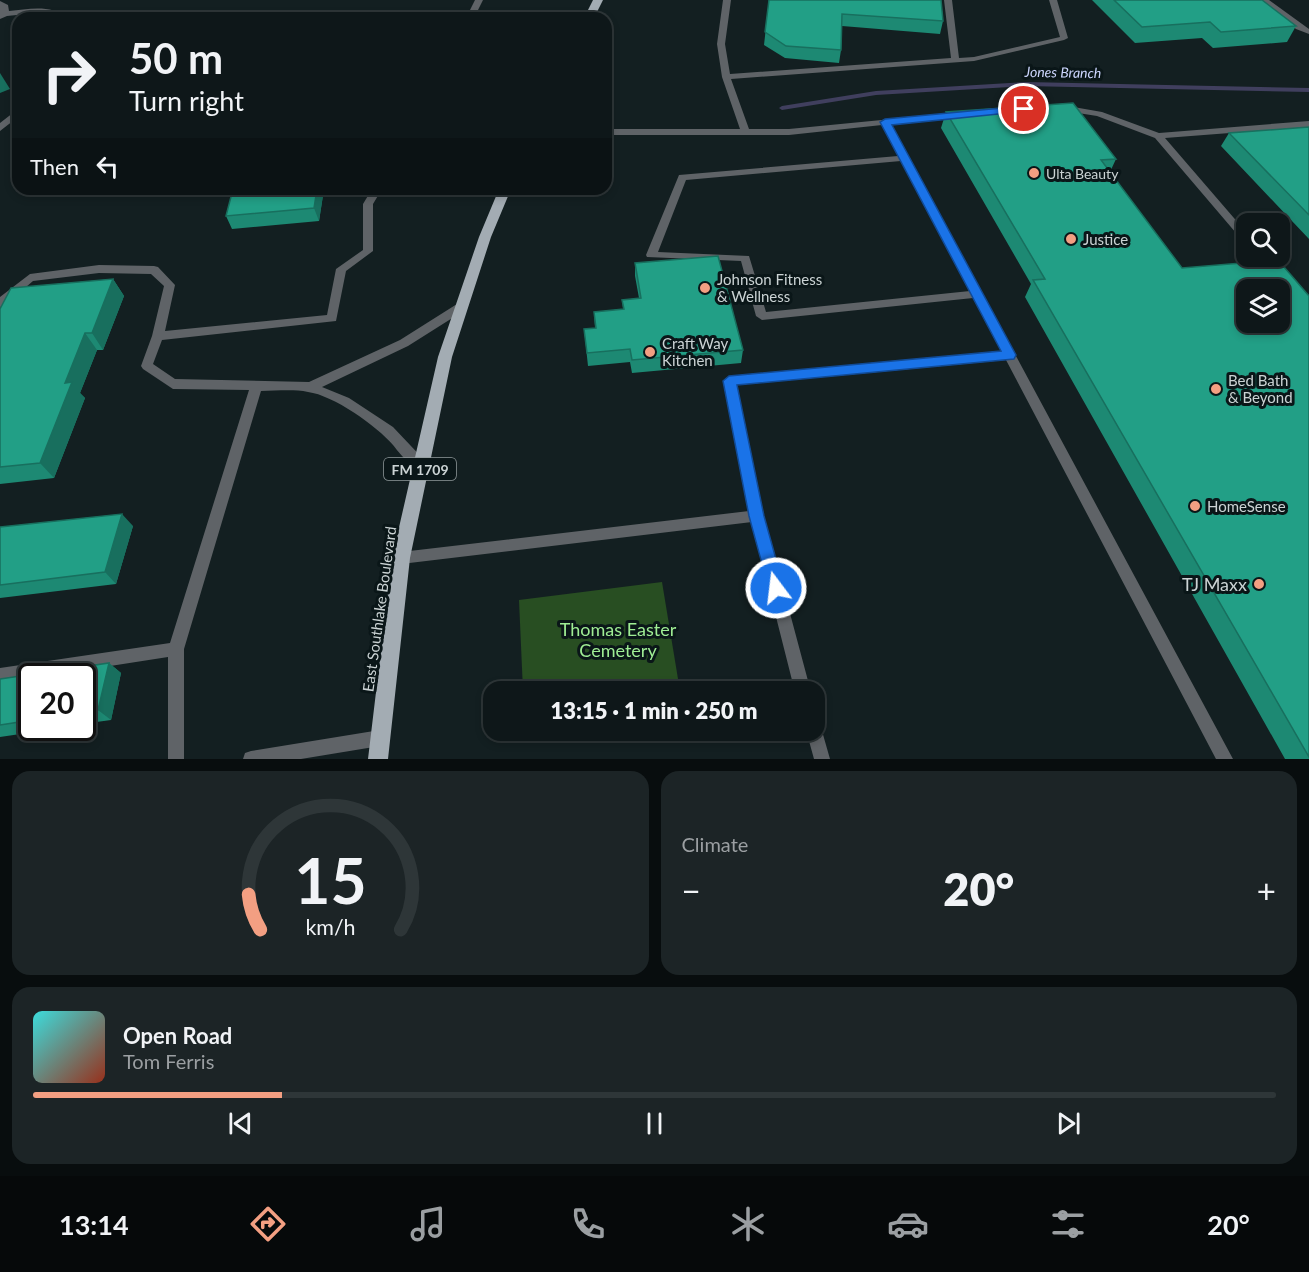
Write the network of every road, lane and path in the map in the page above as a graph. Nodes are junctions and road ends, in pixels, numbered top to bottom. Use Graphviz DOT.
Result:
graph roads {
  1 [pos="727,0"];
  2 [pos="948,0"];
  3 [pos="1053,0"];
  4 [pos="1264,0"];
  5 [pos="0,3"];
  6 [pos="27,12"];
  7 [pos="51,12"];
  8 [pos="2,16"];
  9 [pos="1309,32"];
  10 [pos="955,61"];
  11 [pos="726,77"];
  12 [pos="1047,107"];
  13 [pos="977,113"];
  14 [pos="12,117"];
  15 [pos="885,122"];
  16 [pos="1309,124"];
  17 [pos="0,128"];
  18 [pos="612,132"];
  19 [pos="746,133"];
  20 [pos="1158,136"];
  21 [pos="905,158"];
  22 [pos="373,195"];
  23 [pos="502,195"];
  24 [pos="1236,226"];
  25 [pos="1272,267"];
  26 [pos="1283,279"];
  27 [pos="977,294"];
  28 [pos="0,303"];
  29 [pos="461,307"];
  30 [pos="158,336"];
  31 [pos="1010,355"];
  32 [pos="256,387"];
  33 [pos="310,387"];
  34 [pos="421,464"];
  35 [pos="757,516"];
  36 [pos="401,558"];
  37 [pos="176,649"];
  38 [pos="0,675"];
  39 [pos="800,681"];
  40 [pos="380,738"];
  41 [pos="817,741"];
  42 [pos="176,759"];
  43 [pos="251,759"];
  44 [pos="378,759"];
  45 [pos="822,759"];
  46 [pos="1225,759"];
  1 -- 11 [label="street"];
  2 -- 10 [label="street"];
  3 -- 10 [label="street"];
  4 -- 9 [label="street"];
  5 -- 8 [label="street"];
  6 -- 7 [label="street"];
  10 -- 11 [label="street"];
  11 -- 19 [label="street"];
  12 -- 20 [label="street"];
  13 -- 15 [label="street"];
  14 -- 17 [label="street"];
  15 -- 19 [label="street"];
  15 -- 21 [label="street"];
  16 -- 20 [label="street"];
  18 -- 19 [label="street"];
  20 -- 24 [label="street"];
  21 -- 27 [label="street"];
  21 -- 27 [label="street"];
  22 -- 30 [label="street"];
  23 -- 29 [label="main road, East Southlake Boulevard / FM 1709"];
  25 -- 26 [label="street"];
  27 -- 31 [label="street"];
  28 -- 30 [label="street"];
  29 -- 33 [label="street"];
  29 -- 34 [label="main road, East Southlake Boulevard / FM 1709"];
  30 -- 32 [label="street"];
  31 -- 35 [label="street"];
  31 -- 46 [label="street"];
  32 -- 33 [label="street"];
  32 -- 37 [label="street"];
  33 -- 34 [label="street"];
  34 -- 36 [label="main road, East Southlake Boulevard / FM 1709"];
  35 -- 36 [label="street"];
  35 -- 39 [label="street"];
  36 -- 40 [label="main road, East Southlake Boulevard / FM 1709"];
  37 -- 38 [label="street"];
  37 -- 42 [label="street"];
  40 -- 43 [label="street"];
  40 -- 44 [label="main road, East Southlake Boulevard / FM 1709"];
  41 -- 45 [label="street"];
}
